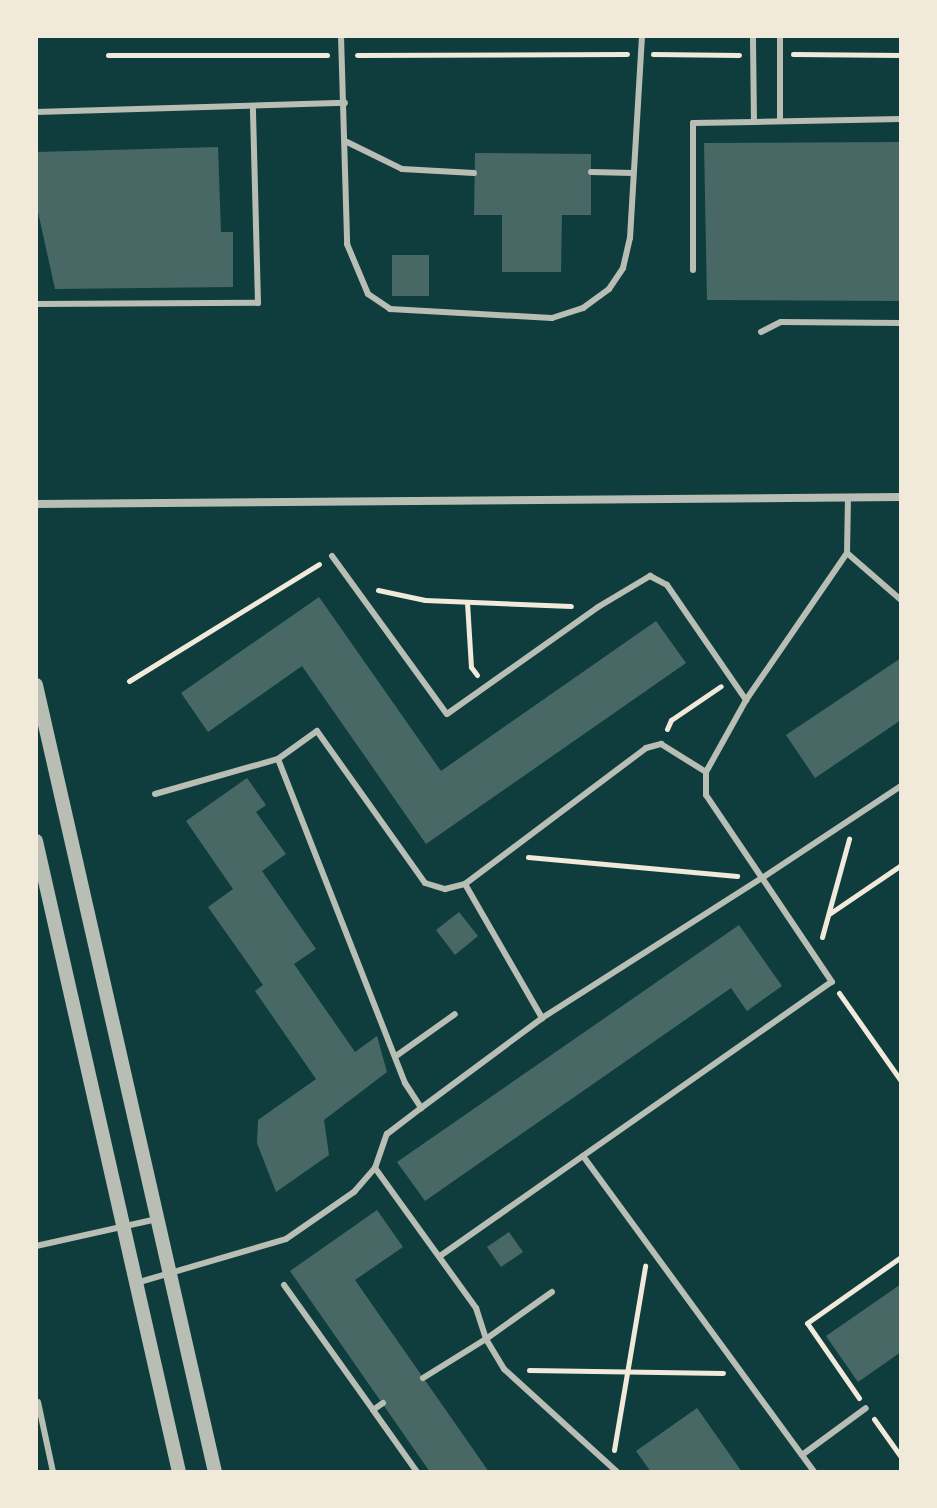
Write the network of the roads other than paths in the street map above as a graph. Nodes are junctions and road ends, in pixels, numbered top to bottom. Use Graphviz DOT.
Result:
graph roads {
  1 [pos="341,36"];
  2 [pos="642,36"];
  3 [pos="753,36"];
  4 [pos="780,36"];
  5 [pos="345,103"];
  6 [pos="253,106"];
  7 [pos="36,112"];
  8 [pos="901,119"];
  9 [pos="780,121"];
  10 [pos="754,122"];
  11 [pos="347,142"];
  12 [pos="591,172"];
  13 [pos="474,173"];
  14 [pos="633,173"];
  15 [pos="693,270"];
  16 [pos="36,304"];
  17 [pos="901,323"];
  18 [pos="761,332"];
  19 [pos="848,497"];
  20 [pos="901,497"];
  21 [pos="36,504"];
  22 [pos="847,553"];
  23 [pos="332,556"];
  24 [pos="901,600"];
  25 [pos="36,685"];
  26 [pos="746,700"];
  27 [pos="278,759"];
  28 [pos="706,772"];
  29 [pos="901,786"];
  30 [pos="155,794"];
  31 [pos="36,841"];
  32 [pos="762,878"];
  33 [pos="465,884"];
  34 [pos="455,1014"];
  35 [pos="542,1018"];
  36 [pos="396,1056"];
  37 [pos="421,1108"];
  38 [pos="583,1156"];
  39 [pos="375,1168"];
  40 [pos="158,1219"];
  41 [pos="123,1227"];
  42 [pos="36,1246"];
  43 [pos="440,1256"];
  44 [pos="170,1275"];
  45 [pos="136,1283"];
  46 [pos="284,1285"];
  47 [pos="552,1292"];
  48 [pos="486,1339"];
  49 [pos="423,1378"];
  50 [pos="38,1402"];
  51 [pos="383,1403"];
  52 [pos="866,1408"];
  53 [pos="373,1410"];
  54 [pos="802,1455"];
  55 [pos="53,1472"];
  56 [pos="179,1472"];
  57 [pos="215,1472"];
  58 [pos="417,1472"];
  59 [pos="617,1472"];
  60 [pos="814,1472"];
  1 -- 5 [label="lane"];
  2 -- 14 [label="lane"];
  3 -- 10 [label="lane"];
  4 -- 9 [label="lane"];
  5 -- 6 [label="lane"];
  5 -- 11 [label="lane"];
  6 -- 7 [label="lane"];
  6 -- 16 [label="lane"];
  8 -- 9 [label="lane"];
  9 -- 10 [label="lane"];
  10 -- 15 [label="lane"];
  11 -- 13 [label="lane"];
  11 -- 14 [label="lane"];
  12 -- 14 [label="lane"];
  17 -- 18 [label="lane"];
  19 -- 20 [label="street"];
  19 -- 21 [label="street"];
  19 -- 22 [label="lane"];
  22 -- 24 [label="lane"];
  22 -- 26 [label="lane"];
  23 -- 26 [label="lane"];
  25 -- 40 [label="street"];
  26 -- 28 [label="lane"];
  27 -- 30 [label="lane"];
  27 -- 33 [label="lane"];
  27 -- 36 [label="lane"];
  28 -- 32 [label="lane"];
  28 -- 33 [label="lane"];
  29 -- 32 [label="lane"];
  31 -- 41 [label="street"];
  32 -- 35 [label="lane"];
  32 -- 38 [label="lane"];
  33 -- 35 [label="lane"];
  34 -- 36 [label="lane"];
  35 -- 37 [label="lane"];
  36 -- 37 [label="lane"];
  37 -- 39 [label="lane"];
  38 -- 43 [label="lane"];
  38 -- 54 [label="lane"];
  39 -- 43 [label="lane"];
  39 -- 44 [label="lane"];
  40 -- 41 [label="lane"];
  40 -- 44 [label="street"];
  41 -- 42 [label="lane"];
  41 -- 45 [label="street"];
  43 -- 48 [label="lane"];
  44 -- 45 [label="lane"];
  44 -- 57 [label="street"];
  45 -- 56 [label="street"];
  46 -- 53 [label="lane"];
  47 -- 48 [label="lane"];
  48 -- 49 [label="lane"];
  48 -- 59 [label="lane"];
  50 -- 55 [label="lane"];
  51 -- 53 [label="lane"];
  52 -- 54 [label="lane"];
  53 -- 58 [label="lane"];
  54 -- 60 [label="lane"];
}
